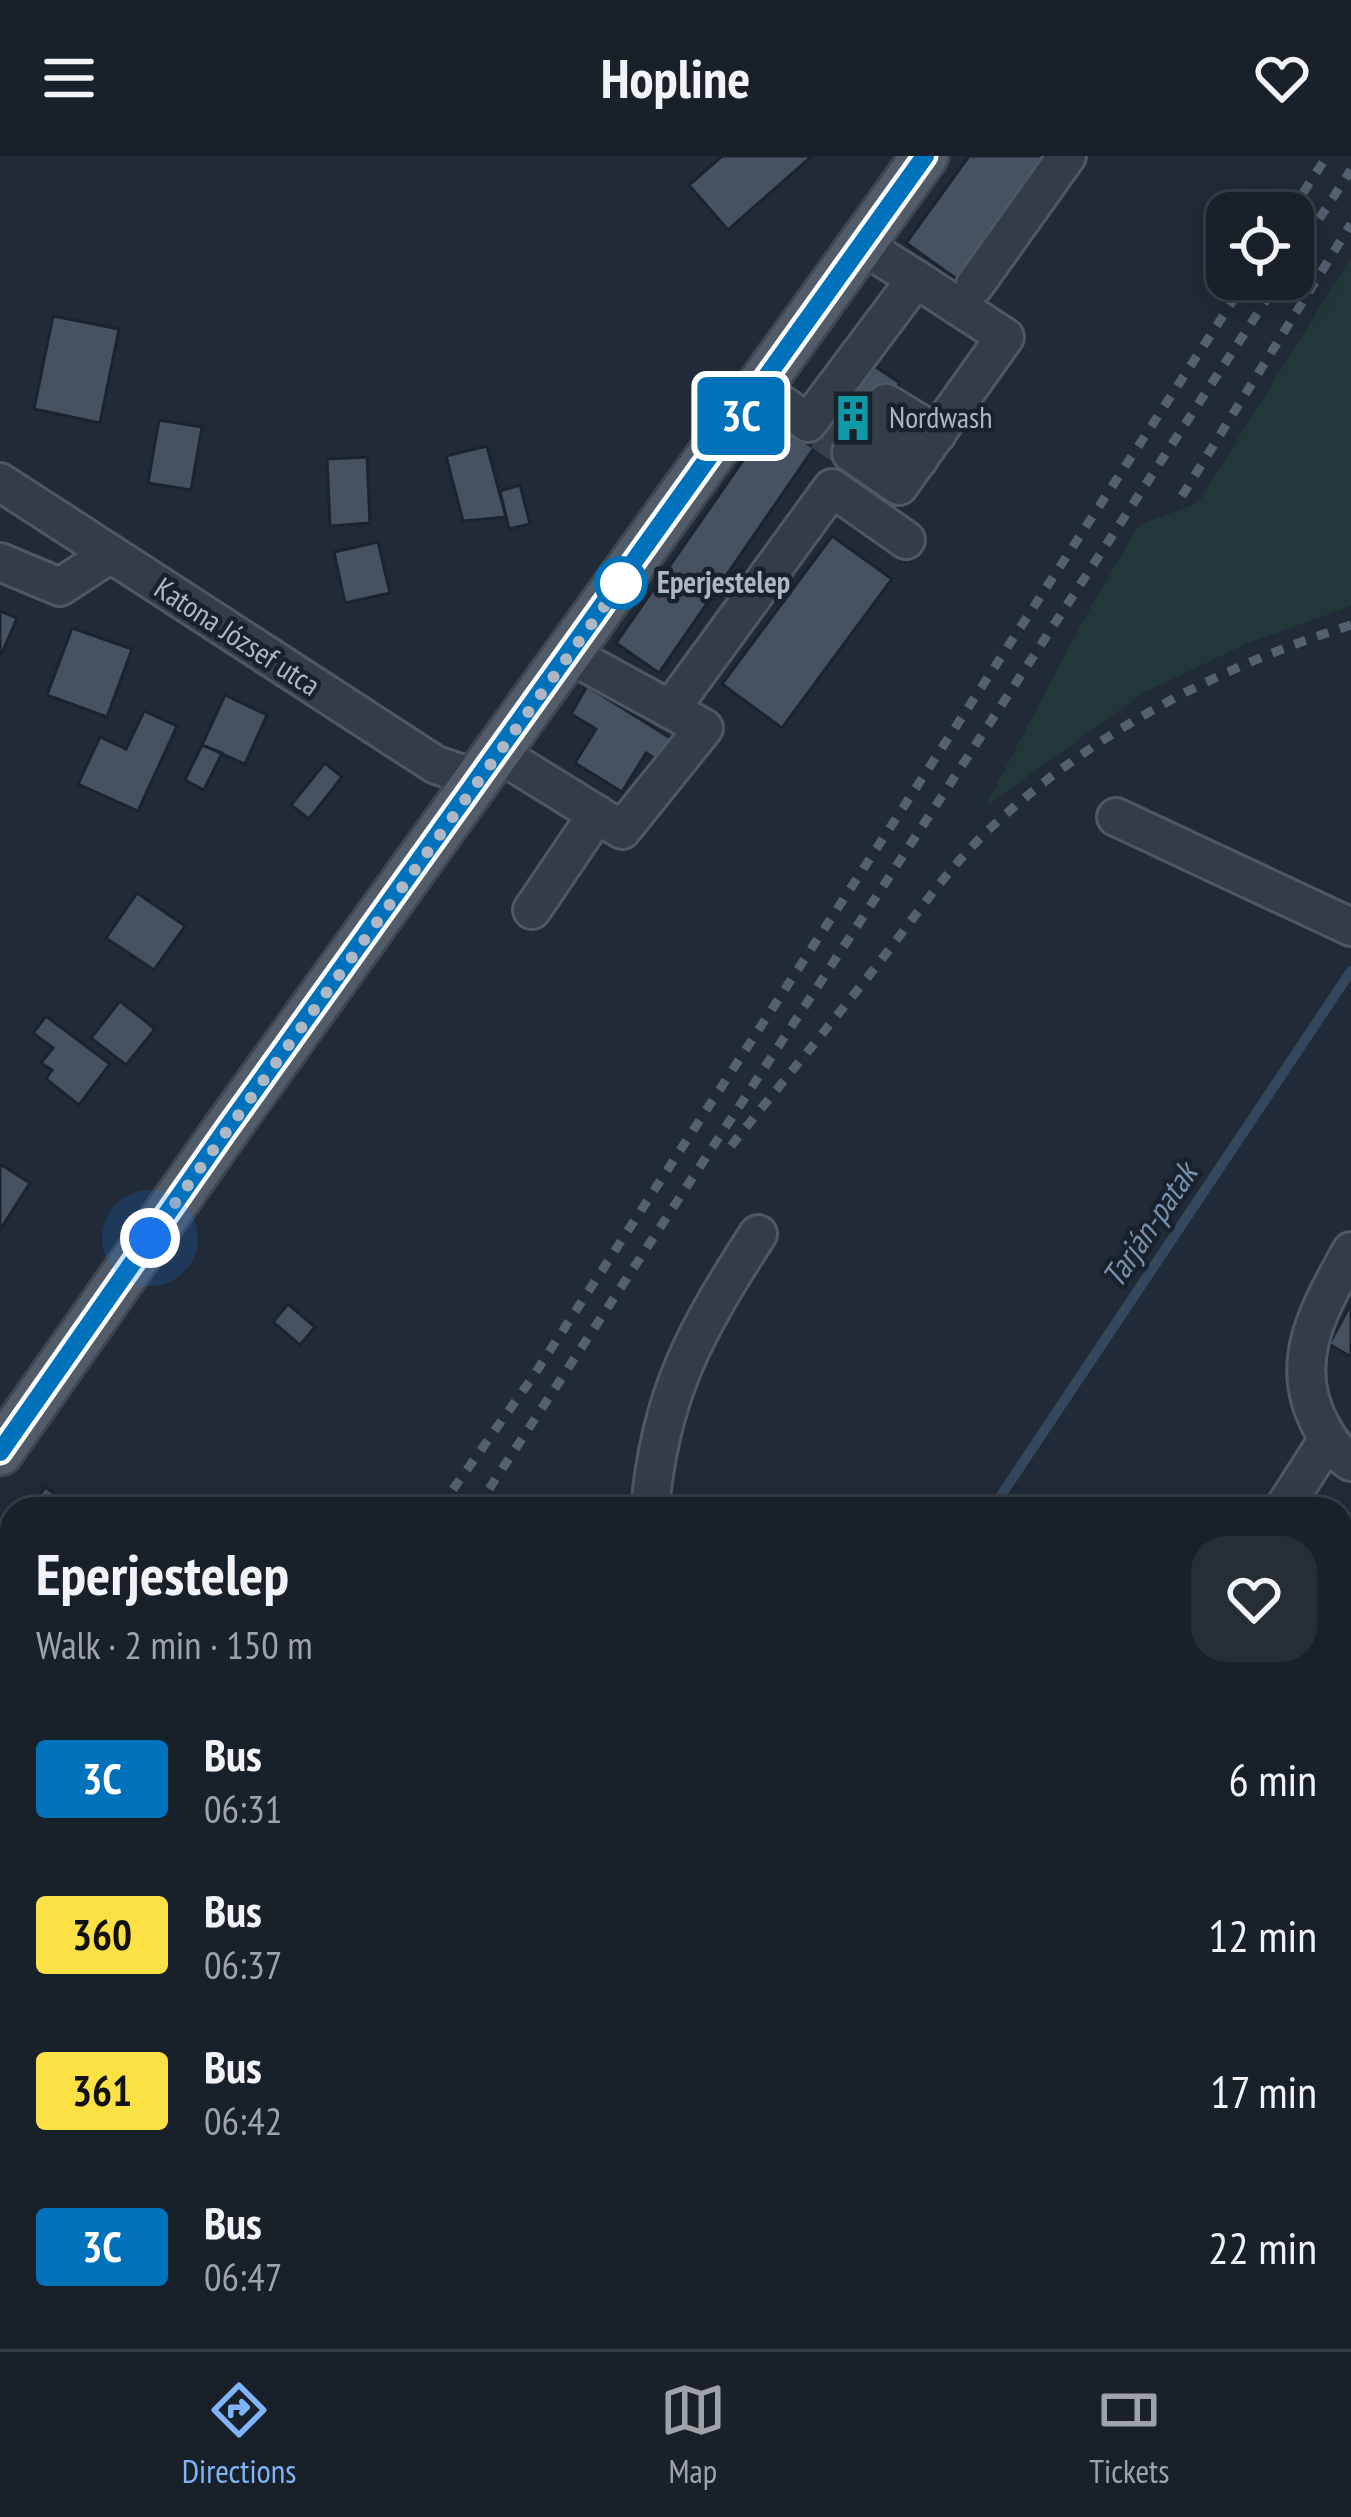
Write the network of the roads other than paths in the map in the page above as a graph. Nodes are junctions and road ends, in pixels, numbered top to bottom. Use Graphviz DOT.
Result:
graph roads {
  1 [pos="925,156"];
  2 [pos="1067,156"];
  3 [pos="862,245"];
  4 [pos="916,279"];
  5 [pos="975,285"];
  6 [pos="760,389"];
  7 [pos="844,412"];
  8 [pos="928,447"];
  9 [pos="0,482"];
  10 [pos="906,540"];
  11 [pos="109,555"];
  12 [pos="0,562"];
  13 [pos="569,654"];
  14 [pos="670,710"];
  15 [pos="489,766"];
  16 [pos="597,814"];
  17 [pos="1116,817"];
  18 [pos="532,910"];
  19 [pos="1351,927"];
  20 [pos="758,1234"];
  21 [pos="1351,1251"];
  22 [pos="1339,1450"];
  23 [pos="0,1452"];
  24 [pos="651,1497"];
  25 [pos="1294,1497"];
  1 -- 3 [label="main road"];
  2 -- 5 [label="street"];
  3 -- 4 [label="street"];
  3 -- 6 [label="main road"];
  4 -- 7 [label="street"];
  4 -- 8 [label="street"];
  6 -- 7 [label="street"];
  6 -- 13 [label="main road"];
  7 -- 8 [label="street"];
  7 -- 8 [label="street"];
  9 -- 11 [label="street, Katona József utca"];
  10 -- 14 [label="street"];
  11 -- 12 [label="street"];
  11 -- 15 [label="street, Katona József utca"];
  13 -- 14 [label="street"];
  13 -- 15 [label="main road"];
  14 -- 16 [label="street"];
  15 -- 16 [label="street, Katona József utca"];
  15 -- 23 [label="main road"];
  16 -- 18 [label="street"];
  17 -- 19 [label="street"];
  20 -- 24 [label="street"];
  21 -- 22 [label="street"];
  22 -- 25 [label="street"];
}
